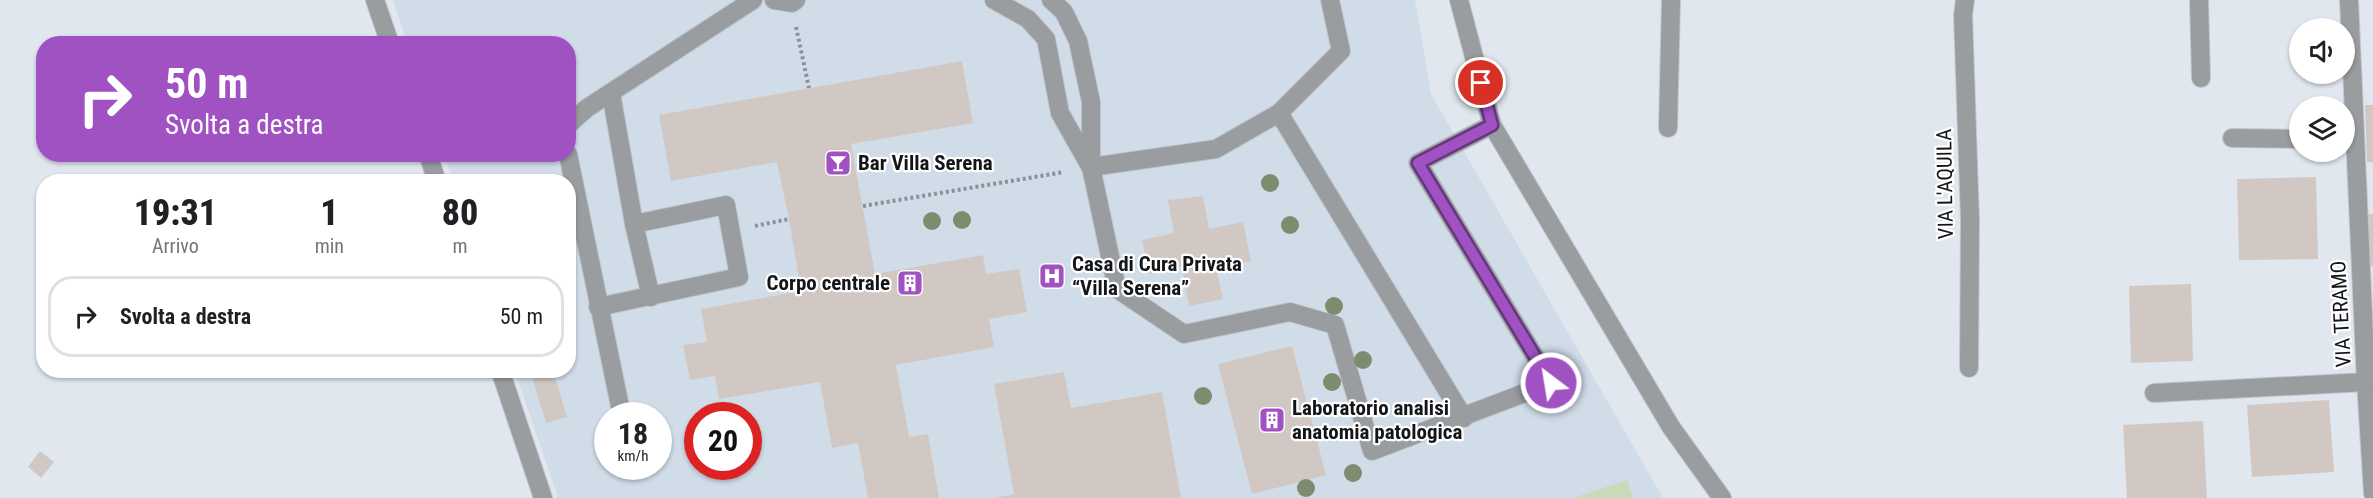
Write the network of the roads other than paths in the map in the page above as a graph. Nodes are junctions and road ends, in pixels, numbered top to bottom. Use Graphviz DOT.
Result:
graph roads {
  1 [pos="375,0"];
  2 [pos="753,0"];
  3 [pos="994,0"];
  4 [pos="1051,0"];
  5 [pos="1330,0"];
  6 [pos="1459,0"];
  7 [pos="1671,0"];
  8 [pos="1965,0"];
  9 [pos="2199,0"];
  10 [pos="2349,0"];
  11 [pos="387,36"];
  12 [pos="2201,78"];
  13 [pos="611,93"];
  14 [pos="2350,96"];
  15 [pos="1279,113"];
  16 [pos="576,118"];
  17 [pos="1492,125"];
  18 [pos="1668,128"];
  19 [pos="2232,138"];
  20 [pos="2289,139"];
  21 [pos="2352,162"];
  22 [pos="1091,167"];
  23 [pos="576,195"];
  24 [pos="634,224"];
  25 [pos="651,297"];
  26 [pos="598,307"];
  27 [pos="1969,368"];
  28 [pos="503,378"];
  29 [pos="2367,382"];
  30 [pos="2154,393"];
  31 [pos="619,402"];
  32 [pos="1464,418"];
  33 [pos="2373,493"];
  34 [pos="543,498"];
  35 [pos="1722,498"];
  1 -- 11 [label="street"];
  2 -- 13 [label="street"];
  3 -- 22 [label="street"];
  4 -- 22 [label="street"];
  5 -- 15 [label="street"];
  6 -- 17 [label="street"];
  7 -- 18 [label="street"];
  8 -- 27 [label="street, VIA L'AQUILA"];
  9 -- 12 [label="street"];
  10 -- 14 [label="street, VIA TERAMO"];
  13 -- 16 [label="street"];
  13 -- 24 [label="street"];
  15 -- 22 [label="street"];
  15 -- 32 [label="street"];
  17 -- 32 [label="street"];
  17 -- 35 [label="street"];
  19 -- 20 [label="street"];
  21 -- 29 [label="street, VIA TERAMO"];
  22 -- 32 [label="street"];
  23 -- 26 [label="street"];
  24 -- 25 [label="street"];
  24 -- 25 [label="street"];
  25 -- 26 [label="street"];
  26 -- 31 [label="street"];
  28 -- 34 [label="street"];
  29 -- 30 [label="street, VIA TERAMO"];
  29 -- 33 [label="street"];
}
